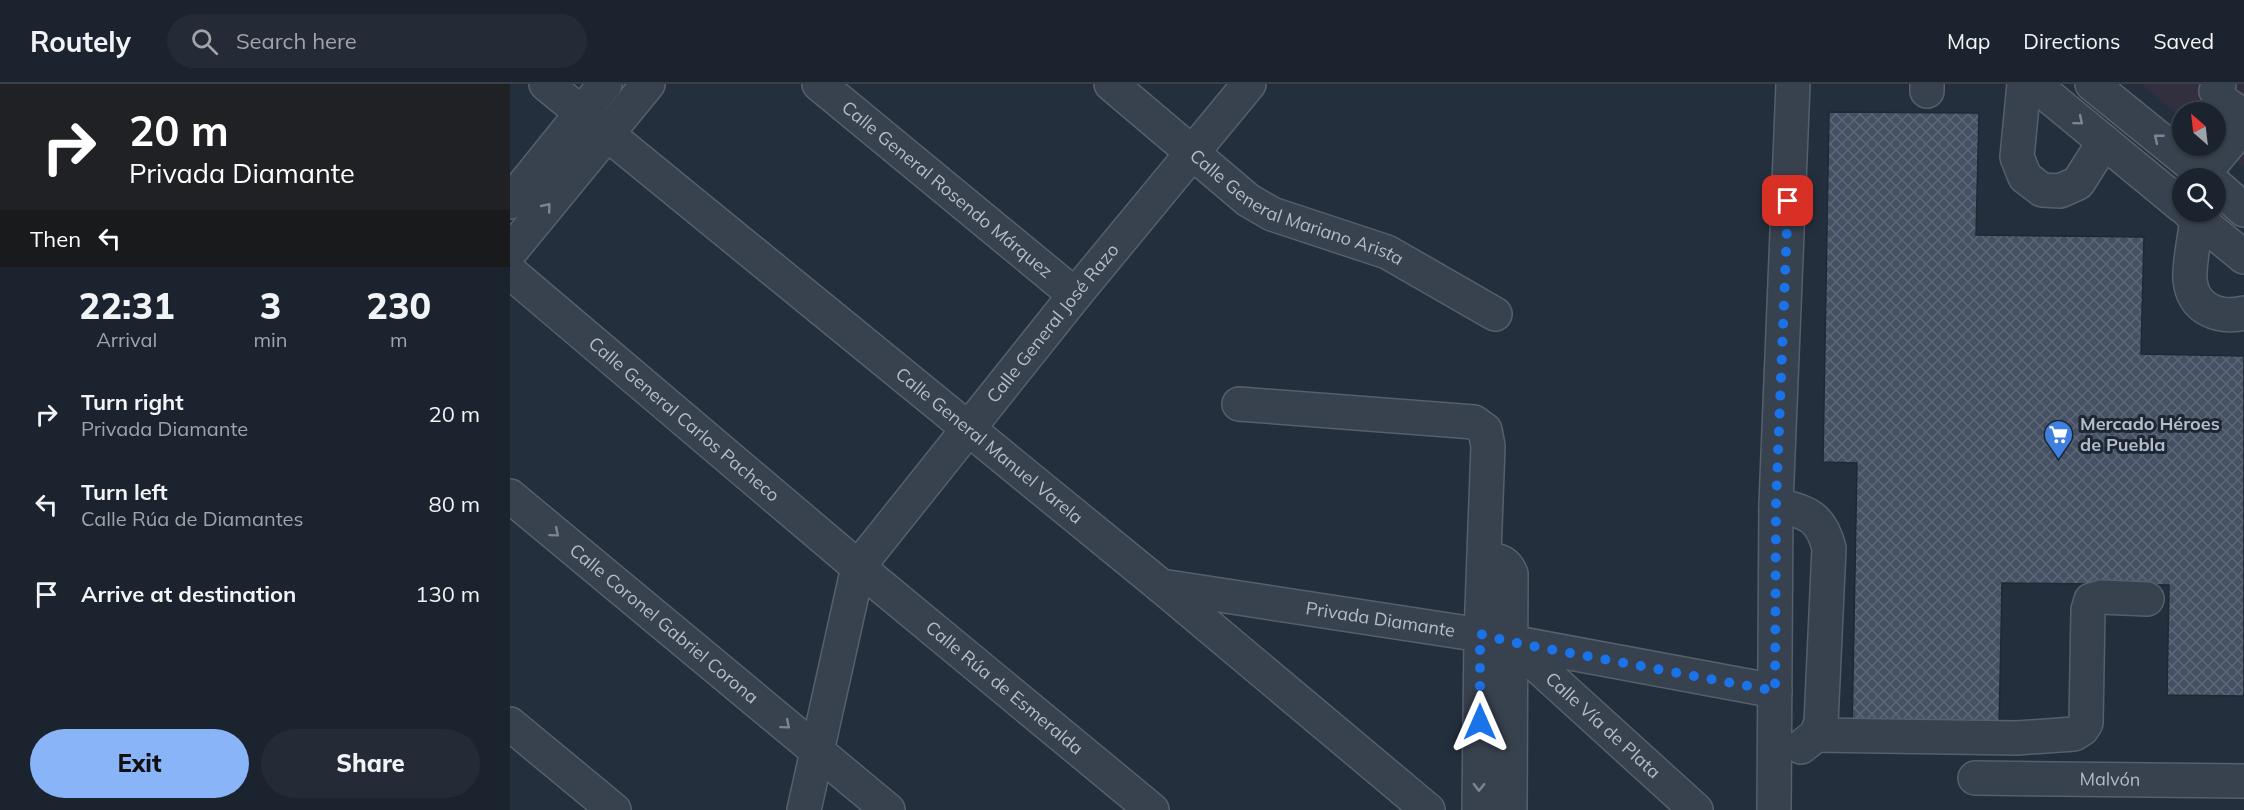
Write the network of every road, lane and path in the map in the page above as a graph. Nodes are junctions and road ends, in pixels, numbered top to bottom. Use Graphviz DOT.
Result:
graph roads {
  1 [pos="546,84"];
  2 [pos="605,84"];
  3 [pos="648,84"];
  4 [pos="819,84"];
  5 [pos="1111,84"];
  6 [pos="1249,84"];
  7 [pos="1793,84"];
  8 [pos="2024,84"];
  9 [pos="2034,84"];
  10 [pos="2092,84"];
  11 [pos="2219,84"];
  12 [pos="581,114"];
  13 [pos="2244,116"];
  14 [pos="2244,125"];
  15 [pos="606,135"];
  16 [pos="2104,142"];
  17 [pos="1192,153"];
  18 [pos="2244,160"];
  19 [pos="2175,168"];
  20 [pos="2220,168"];
  21 [pos="2226,176"];
  22 [pos="2172,180"];
  23 [pos="510,202"];
  24 [pos="2199,222"];
  25 [pos="2220,222"];
  26 [pos="510,252"];
  27 [pos="2244,257"];
  28 [pos="510,272"];
  29 [pos="1075,296"];
  30 [pos="2244,313"];
  31 [pos="1495,314"];
  32 [pos="1239,404"];
  33 [pos="969,429"];
  34 [pos="510,496"];
  35 [pos="1776,504"];
  36 [pos="858,567"];
  37 [pos="1161,586"];
  38 [pos="2147,599"];
  39 [pos="1496,638"];
  40 [pos="1775,691"];
  41 [pos="510,724"];
  42 [pos="1816,735"];
  43 [pos="817,751"];
  44 [pos="1775,758"];
  45 [pos="1975,778"];
  46 [pos="2244,782"];
  47 [pos="614,810"];
  48 [pos="804,810"];
  49 [pos="888,810"];
  50 [pos="1152,810"];
  51 [pos="1428,810"];
  52 [pos="1479,810"];
  53 [pos="1510,810"];
  54 [pos="1696,810"];
  55 [pos="1774,810"];
  1 -- 12 [label="street, Calle General Manuel Varela"];
  2 -- 12 [label="street"];
  3 -- 15 [label="street"];
  4 -- 29 [label="street, Calle General Rosendo Márquez"];
  5 -- 17 [label="street, Calle General Mariano Arista"];
  6 -- 17 [label="street, Calle General José Razo"];
  7 -- 35 [label="street"];
  8 -- 16 [label="street"];
  9 -- 16 [label="street, one-way"];
  19 -- 10 [label="street, one-way"];
  11 -- 13 [label="street"];
  12 -- 15 [label="street, Calle General Manuel Varela"];
  12 -- 23 [label="street"];
  14 -- 20 [label="street"];
  26 -- 15 [label="street, one-way"];
  15 -- 33 [label="street, Calle General Manuel Varela"];
  16 -- 22 [label="street"];
  17 -- 29 [label="street, Calle General José Razo"];
  17 -- 31 [label="street, Calle General Mariano Arista"];
  18 -- 21 [label="street"];
  24 -- 30 [label="street"];
  25 -- 27 [label="street"];
  28 -- 36 [label="street, Calle General Carlos Pacheco"];
  29 -- 33 [label="street, Calle General José Razo"];
  32 -- 39 [label="street"];
  33 -- 36 [label="street, Calle General José Razo"];
  33 -- 37 [label="street, Calle General Manuel Varela"];
  34 -- 43 [label="street, Calle Coronel Gabriel Corona, one-way"];
  35 -- 40 [label="street"];
  35 -- 42 [label="street"];
  36 -- 43 [label="street, Calle General José Razo"];
  36 -- 50 [label="street, Calle Rúa de Esmeralda"];
  37 -- 39 [label="street, Privada Diamante"];
  37 -- 51 [label="street, Calle General Manuel Varela"];
  38 -- 42 [label="street"];
  39 -- 40 [label="street, Privada Diamante"];
  39 -- 52 [label="street, one-way"];
  39 -- 53 [label="street"];
  39 -- 54 [label="street, Calle Vía de Plata"];
  40 -- 44 [label="street"];
  41 -- 47 [label="street"];
  42 -- 44 [label="street"];
  43 -- 48 [label="street, Calle General José Razo"];
  43 -- 49 [label="street, Calle Coronel Gabriel Corona"];
  44 -- 55 [label="street"];
  45 -- 46 [label="street, Malvón"];
}
